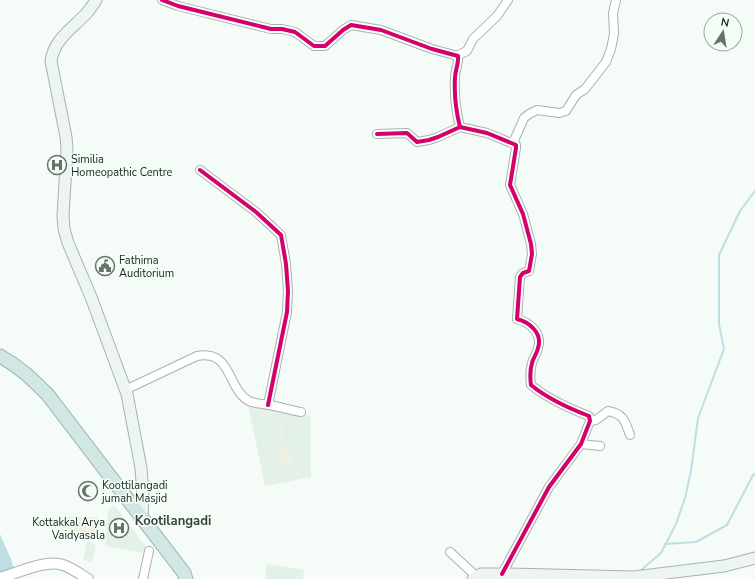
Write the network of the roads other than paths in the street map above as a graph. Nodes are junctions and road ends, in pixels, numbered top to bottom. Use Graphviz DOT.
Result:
graph roads {
  1 [pos="96,0"];
  2 [pos="162,0"];
  3 [pos="508,0"];
  4 [pos="616,0"];
  5 [pos="456,56"];
  6 [pos="460,127"];
  7 [pos="377,134"];
  8 [pos="513,143"];
  9 [pos="200,170"];
  10 [pos="0,356"];
  11 [pos="125,390"];
  12 [pos="268,405"];
  13 [pos="301,412"];
  14 [pos="590,422"];
  15 [pos="630,435"];
  16 [pos="581,444"];
  17 [pos="600,446"];
  18 [pos="142,516"];
  19 [pos="149,551"];
  20 [pos="450,552"];
  21 [pos="755,558"];
  22 [pos="502,574"];
  23 [pos="0,578"];
  24 [pos="475,578"];
  25 [pos="88,579"];
  26 [pos="143,579"];
  27 [pos="186,579"];
  1 -- 11 [label="main road"];
  2 -- 5 [label="street"];
  3 -- 5 [label="street"];
  4 -- 8 [label="street"];
  5 -- 6 [label="street"];
  6 -- 7 [label="street"];
  6 -- 8 [label="street"];
  8 -- 14 [label="street"];
  9 -- 12 [label="street"];
  10 -- 18 [label="highway"];
  11 -- 12 [label="street"];
  11 -- 18 [label="main road"];
  12 -- 13 [label="street"];
  14 -- 15 [label="street"];
  14 -- 16 [label="street"];
  16 -- 17 [label="street"];
  16 -- 22 [label="street"];
  18 -- 27 [label="highway"];
  19 -- 26 [label="street"];
  20 -- 24 [label="street"];
  21 -- 22 [label="main road"];
  22 -- 24 [label="main road"];
  23 -- 25 [label="street"];
}
